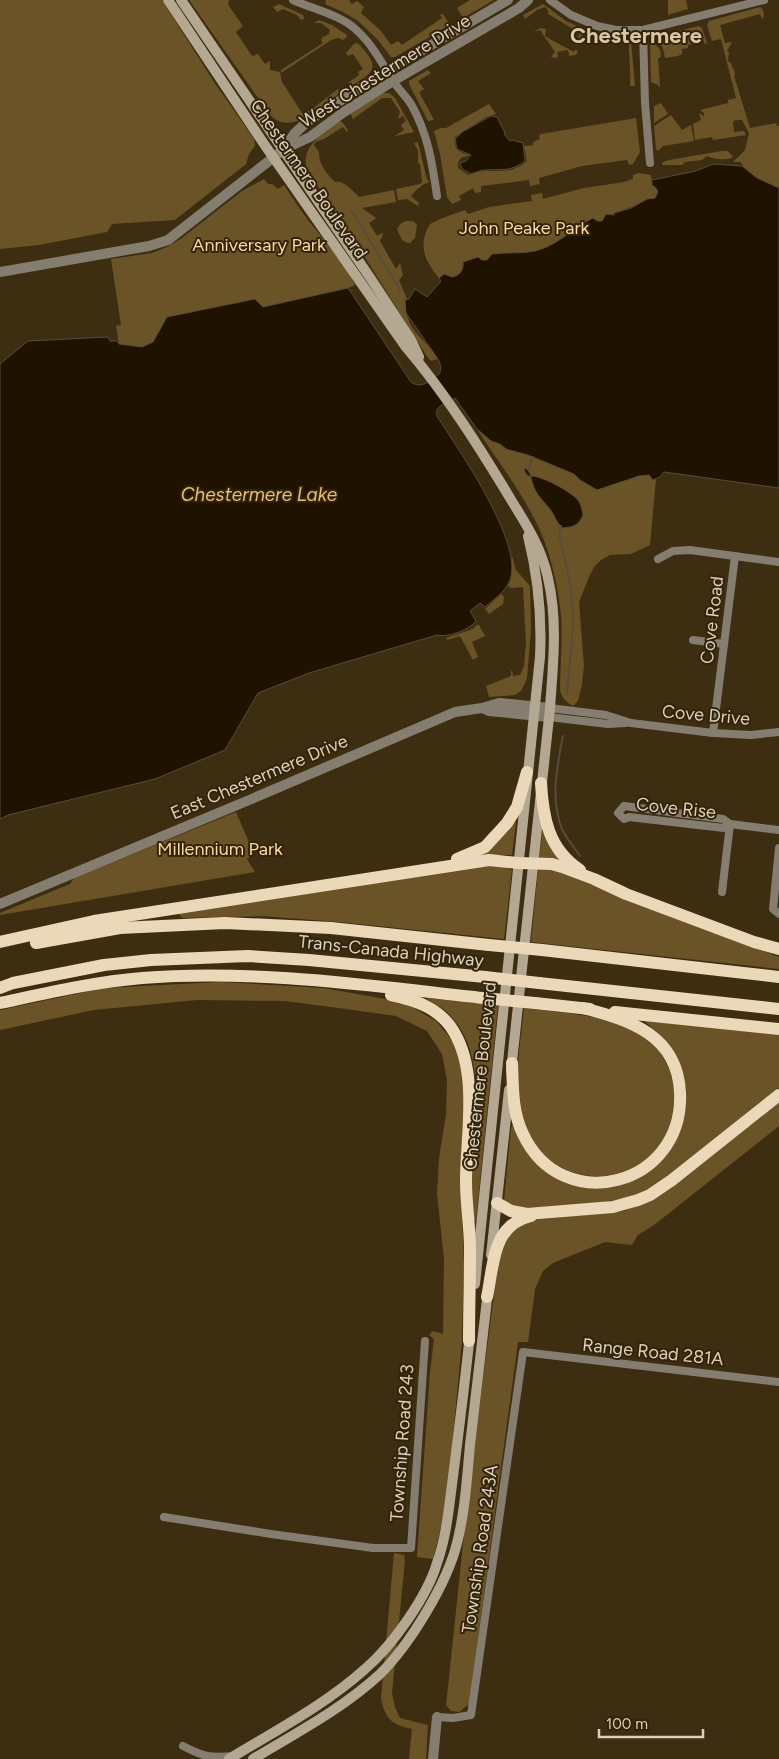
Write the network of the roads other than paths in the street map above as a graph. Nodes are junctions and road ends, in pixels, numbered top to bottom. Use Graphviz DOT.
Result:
graph roads {
  1 [pos="168,0"];
  2 [pos="181,0"];
  3 [pos="293,0"];
  4 [pos="508,0"];
  5 [pos="528,0"];
  6 [pos="550,0"];
  7 [pos="764,0"];
  8 [pos="735,4"];
  9 [pos="643,30"];
  10 [pos="387,71"];
  11 [pos="393,81"];
  12 [pos="283,150"];
  13 [pos="273,157"];
  14 [pos="650,163"];
  15 [pos="437,196"];
  16 [pos="0,272"];
  17 [pos="428,373"];
  18 [pos="526,525"];
  19 [pos="735,556"];
  20 [pos="658,559"];
  21 [pos="779,562"];
  22 [pos="693,640"];
  23 [pos="724,644"];
  24 [pos="535,710"];
  25 [pos="549,712"];
  26 [pos="779,732"];
  27 [pos="713,733"];
  28 [pos="528,772"];
  29 [pos="541,783"];
  30 [pos="730,824"];
  31 [pos="779,830"];
  32 [pos="779,848"];
  33 [pos="518,863"];
  34 [pos="532,863"];
  35 [pos="438,867"];
  36 [pos="594,879"];
  37 [pos="722,892"];
  38 [pos="0,904"];
  39 [pos="779,914"];
  40 [pos="0,942"];
  41 [pos="779,949"];
  42 [pos="0,950"];
  43 [pos="779,977"];
  44 [pos="325,981"];
  45 [pos="0,988"];
  46 [pos="0,1003"];
  47 [pos="583,1008"];
  48 [pos="779,1009"];
  49 [pos="779,1029"];
  50 [pos="500,1034"];
  51 [pos="512,1063"];
  52 [pos="779,1095"];
  53 [pos="497,1203"];
  54 [pos="543,1213"];
  55 [pos="487,1297"];
  56 [pos="425,1341"];
  57 [pos="469,1341"];
  58 [pos="523,1352"];
  59 [pos="779,1382"];
  60 [pos="164,1517"];
  61 [pos="437,1717"];
  62 [pos="183,1746"];
  63 [pos="231,1758"];
  64 [pos="253,1759"];
  65 [pos="433,1759"];
  1 -- 13 [label="main road, Chestermere Boulevard"];
  2 -- 12 [label="main road, Chestermere Boulevard"];
  3 -- 10 [label="street"];
  4 -- 10 [label="street, West Chestermere Drive"];
  5 -- 11 [label="street, West Chestermere Drive"];
  6 -- 9 [label="street"];
  7 -- 8 [label="street"];
  8 -- 9 [label="street"];
  9 -- 14 [label="street"];
  10 -- 11 [label="street"];
  10 -- 12 [label="street, West Chestermere Drive"];
  11 -- 12 [label="street, West Chestermere Drive"];
  11 -- 15 [label="street"];
  12 -- 13 [label="street, West Chestermere Drive"];
  12 -- 17 [label="main road, Chestermere Boulevard"];
  13 -- 16 [label="street, West Chestermere Drive"];
  13 -- 17 [label="main road, Chestermere Boulevard"];
  17 -- 18 [label="main road, Chestermere Boulevard"];
  18 -- 24 [label="main road, Chestermere Boulevard"];
  18 -- 25 [label="main road, Chestermere Boulevard"];
  19 -- 20 [label="street"];
  19 -- 21 [label="street, Cove Road"];
  19 -- 23 [label="street, Cove Road"];
  22 -- 23 [label="street"];
  23 -- 27 [label="street, Cove Road"];
  24 -- 25 [label="street, East Chestermere Drive"];
  24 -- 28 [label="main road, Chestermere Boulevard"];
  24 -- 38 [label="street, East Chestermere Drive"];
  25 -- 27 [label="street, Cove Drive"];
  25 -- 29 [label="main road, Chestermere Boulevard"];
  26 -- 27 [label="street, Cove Drive"];
  28 -- 33 [label="main road, Chestermere Boulevard"];
  28 -- 35 [label="highway"];
  29 -- 34 [label="main road, Chestermere Boulevard"];
  29 -- 36 [label="highway"];
  30 -- 30 [label="street, Cove Rise"];
  30 -- 31 [label="street, Cove Rise"];
  30 -- 37 [label="street"];
  32 -- 39 [label="street"];
  33 -- 34 [label="highway"];
  33 -- 35 [label="highway"];
  33 -- 50 [label="main road, Chestermere Boulevard"];
  34 -- 36 [label="highway"];
  34 -- 51 [label="main road, Chestermere Boulevard"];
  35 -- 40 [label="highway"];
  36 -- 41 [label="highway"];
  42 -- 43 [label="highway, Trans-Canada Highway, bridge"];
  44 -- 46 [label="highway"];
  44 -- 47 [label="highway, bridge"];
  44 -- 57 [label="highway"];
  45 -- 48 [label="highway, Trans-Canada Highway, bridge"];
  47 -- 49 [label="highway"];
  47 -- 51 [label="highway"];
  50 -- 53 [label="main road"];
  50 -- 57 [label="main road, Chestermere Boulevard"];
  51 -- 53 [label="main road, Chestermere Boulevard"];
  52 -- 54 [label="highway"];
  53 -- 54 [label="highway"];
  53 -- 55 [label="main road, Chestermere Boulevard"];
  54 -- 55 [label="highway"];
  55 -- 64 [label="main road, Chestermere Boulevard"];
  56 -- 60 [label="street, Township Road 243"];
  57 -- 63 [label="main road, Chestermere Boulevard"];
  58 -- 59 [label="street, Range Road 281A"];
  58 -- 61 [label="street, Township Road 243A"];
  61 -- 65 [label="street"];
  62 -- 63 [label="street"];
}
